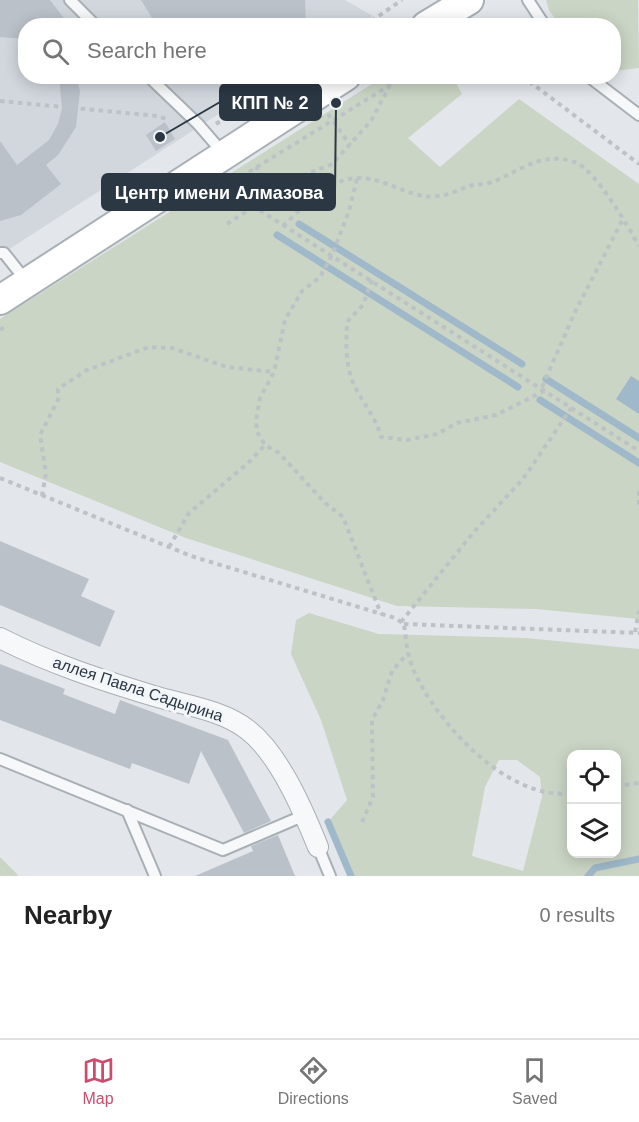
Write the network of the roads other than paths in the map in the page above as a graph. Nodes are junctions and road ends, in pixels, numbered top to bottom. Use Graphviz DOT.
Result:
graph roads {
  1 [pos="70,0"];
  2 [pos="469,0"];
  3 [pos="528,0"];
  4 [pos="88,18"];
  5 [pos="439,18"];
  6 [pos="539,18"];
  7 [pos="156,84"];
  8 [pos="333,84"];
  9 [pos="598,84"];
  10 [pos="639,115"];
  11 [pos="224,154"];
  12 [pos="0,253"];
  13 [pos="27,282"];
  14 [pos="5,311"];
  15 [pos="0,638"];
  16 [pos="0,759"];
  17 [pos="127,810"];
  18 [pos="305,815"];
  19 [pos="318,847"];
  20 [pos="155,876"];
  21 [pos="330,876"];
  1 -- 4 [label="lane"];
  2 -- 5 [label="street"];
  3 -- 6 [label="lane"];
  7 -- 11 [label="lane"];
  8 -- 11 [label="street"];
  9 -- 10 [label="lane"];
  11 -- 13 [label="street"];
  12 -- 13 [label="lane"];
  13 -- 14 [label="street"];
  15 -- 18 [label="street, аллея Павла Садырина"];
  16 -- 17 [label="lane"];
  17 -- 18 [label="lane"];
  17 -- 20 [label="lane"];
  18 -- 19 [label="street, аллея Павла Садырина"];
  19 -- 21 [label="lane"];
}
